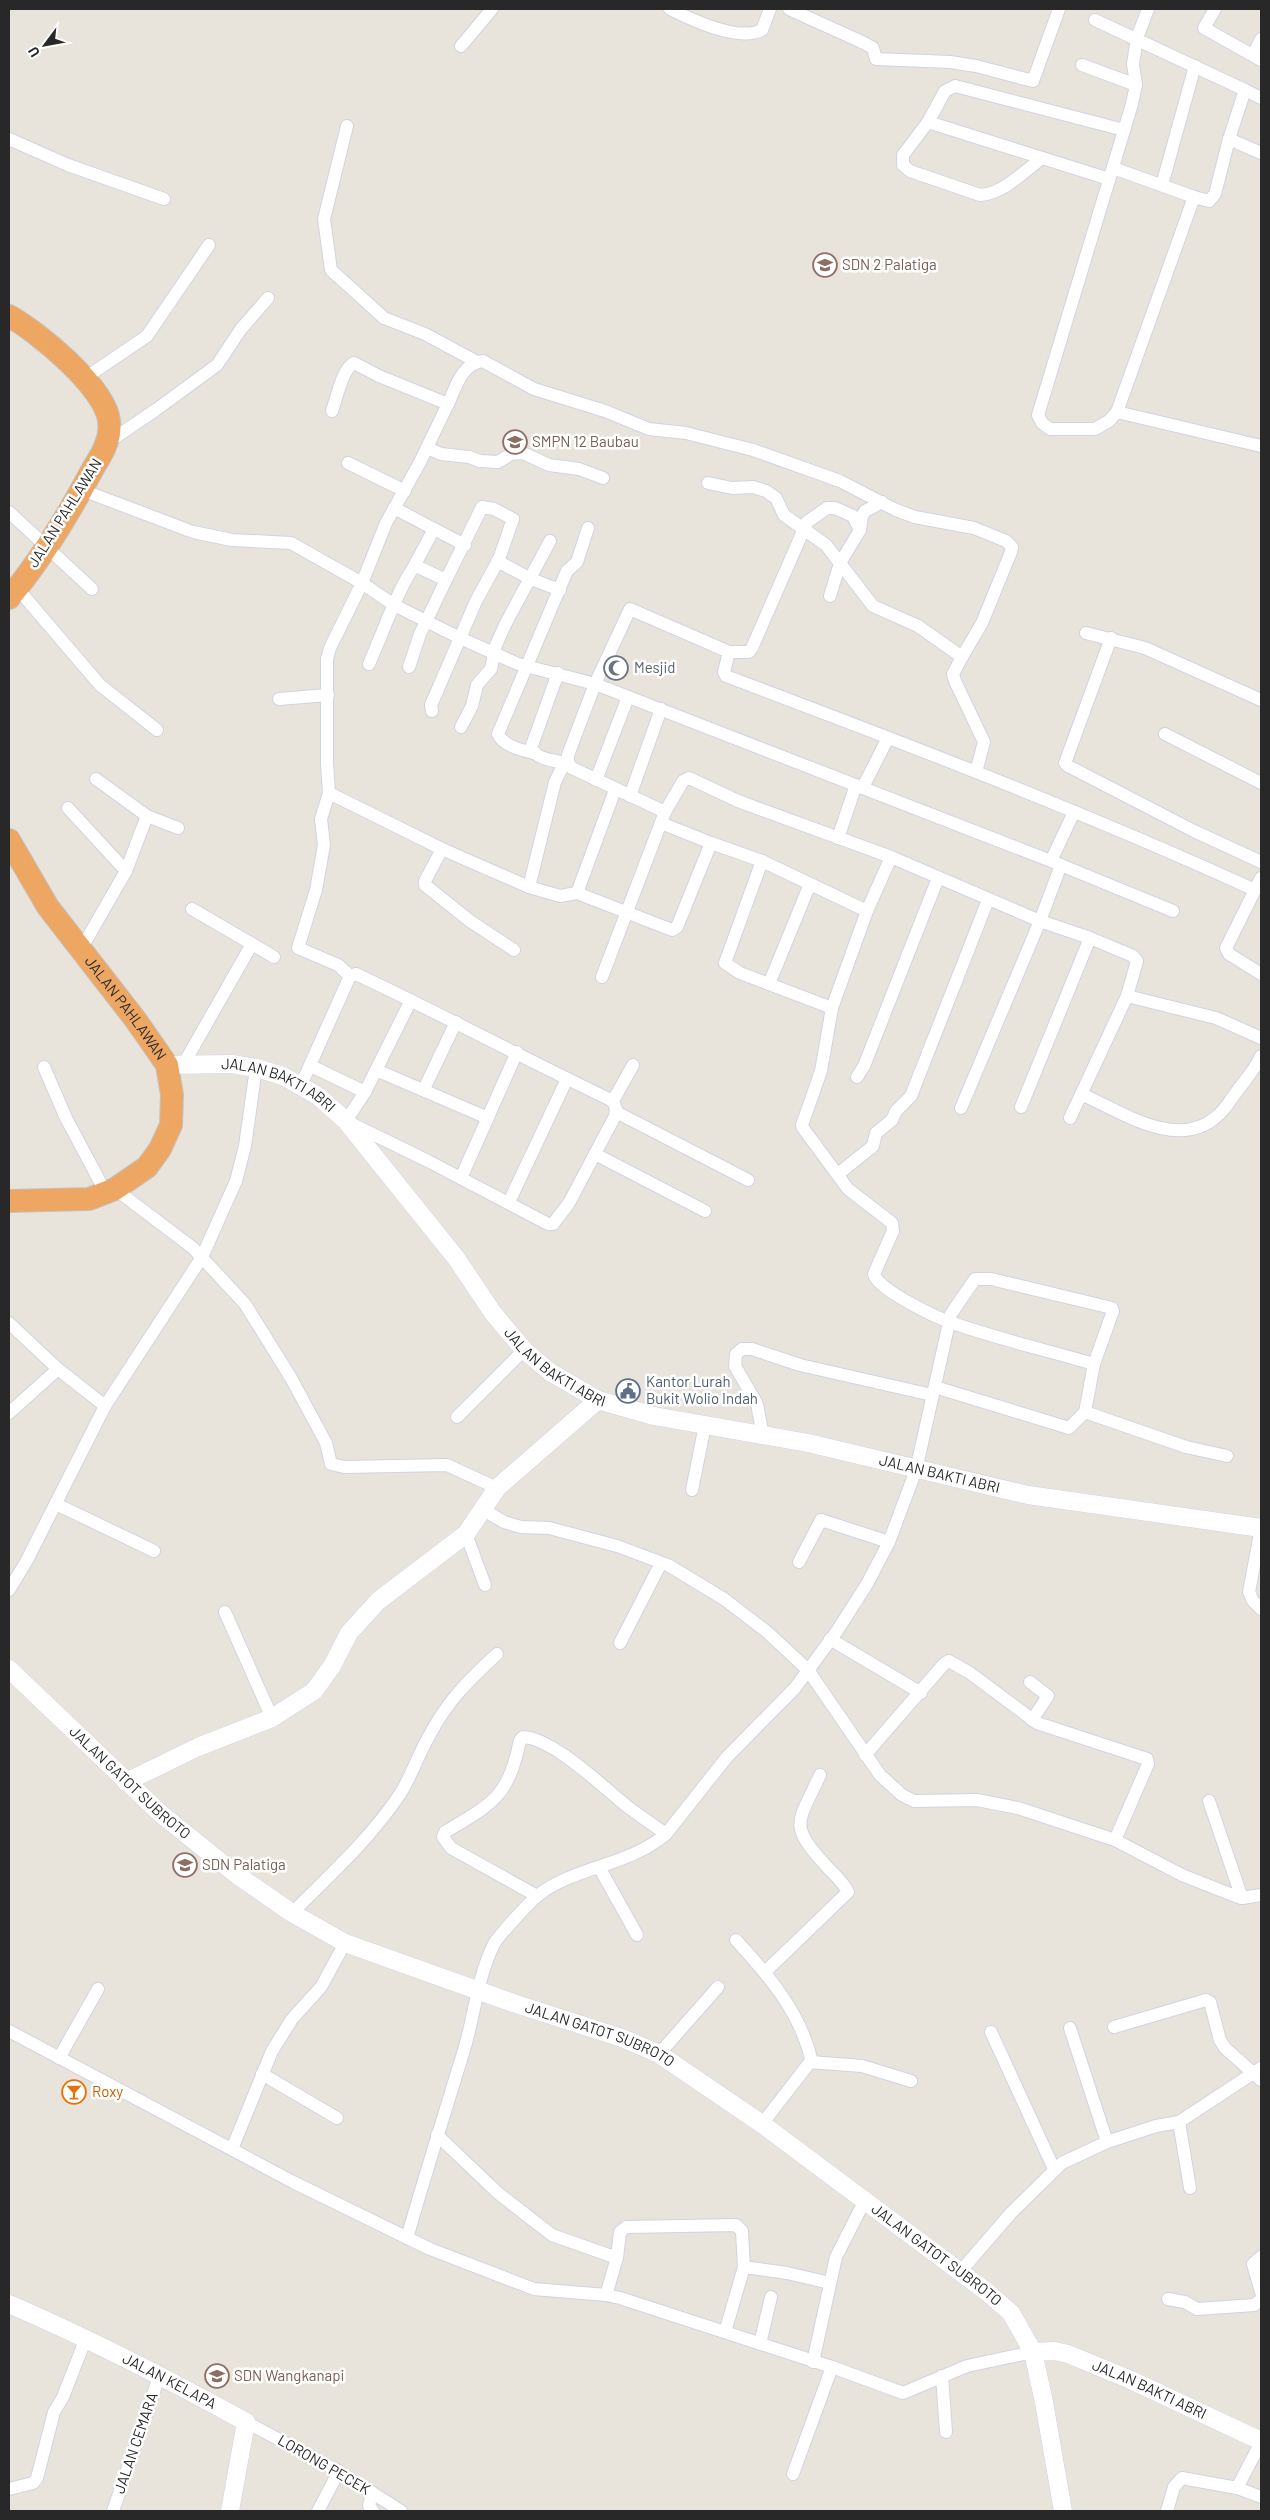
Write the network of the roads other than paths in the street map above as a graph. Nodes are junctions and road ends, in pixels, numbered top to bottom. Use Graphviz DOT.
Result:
graph roads {
  1 [pos="492,9"];
  2 [pos="670,9"];
  3 [pos="770,9"];
  4 [pos="789,9"];
  5 [pos="1059,9"];
  6 [pos="1148,9"];
  7 [pos="1215,9"];
  8 [pos="1095,20"];
  9 [pos="1137,38"];
  10 [pos="1261,40"];
  11 [pos="461,46"];
  12 [pos="1257,57"];
  13 [pos="1082,65"];
  14 [pos="1195,66"];
  15 [pos="1136,85"];
  16 [pos="1245,90"];
  17 [pos="1261,98"];
  18 [pos="928,122"];
  19 [pos="347,126"];
  20 [pos="1124,130"];
  21 [pos="9,139"];
  22 [pos="1229,139"];
  23 [pos="1261,153"];
  24 [pos="1041,159"];
  25 [pos="1111,174"];
  26 [pos="1162,185"];
  27 [pos="1194,197"];
  28 [pos="164,199"];
  29 [pos="209,245"];
  30 [pos="268,298"];
  31 [pos="9,316"];
  32 [pos="477,362"];
  33 [pos="85,378"];
  34 [pos="448,404"];
  35 [pos="332,411"];
  36 [pos="1117,412"];
  37 [pos="106,443"];
  38 [pos="1261,446"];
  39 [pos="427,448"];
  40 [pos="348,463"];
  41 [pos="602,478"];
  42 [pos="708,483"];
  43 [pos="82,490"];
  44 [pos="405,491"];
  45 [pos="882,502"];
  46 [pos="394,508"];
  47 [pos="9,512"];
  48 [pos="588,528"];
  49 [pos="434,530"];
  50 [pos="805,530"];
  51 [pos="860,530"];
  52 [pos="550,541"];
  53 [pos="464,545"];
  54 [pos="46,546"];
  55 [pos="497,561"];
  56 [pos="840,563"];
  57 [pos="413,568"];
  58 [pos="531,579"];
  59 [pos="446,580"];
  60 [pos="362,582"];
  61 [pos="92,589"];
  62 [pos="560,590"];
  63 [pos="13,593"];
  64 [pos="830,596"];
  65 [pos="394,605"];
  66 [pos="425,622"];
  67 [pos="1086,633"];
  68 [pos="460,638"];
  69 [pos="1111,638"];
  70 [pos="729,652"];
  71 [pos="496,654"];
  72 [pos="962,657"];
  73 [pos="369,664"];
  74 [pos="527,666"];
  75 [pos="409,667"];
  76 [pos="558,673"];
  77 [pos="595,684"];
  78 [pos="328,695"];
  79 [pos="628,697"];
  80 [pos="279,700"];
  81 [pos="1261,700"];
  82 [pos="661,709"];
  83 [pos="432,711"];
  84 [pos="461,727"];
  85 [pos="156,730"];
  86 [pos="1165,734"];
  87 [pos="888,738"];
  88 [pos="535,753"];
  89 [pos="568,763"];
  90 [pos="976,772"];
  91 [pos="96,780"];
  92 [pos="596,780"];
  93 [pos="1261,783"];
  94 [pos="860,786"];
  95 [pos="615,790"];
  96 [pos="329,793"];
  97 [pos="630,796"];
  98 [pos="68,808"];
  99 [pos="1074,812"];
  100 [pos="148,816"];
  101 [pos="663,818"];
  102 [pos="178,828"];
  103 [pos="838,838"];
  104 [pos="9,840"];
  105 [pos="711,843"];
  106 [pos="442,848"];
  107 [pos="890,857"];
  108 [pos="762,861"];
  109 [pos="1261,862"];
  110 [pos="1056,863"];
  111 [pos="126,871"];
  112 [pos="938,878"];
  113 [pos="810,884"];
  114 [pos="1258,884"];
  115 [pos="529,886"];
  116 [pos="577,893"];
  117 [pos="988,900"];
  118 [pos="192,909"];
  119 [pos="867,911"];
  120 [pos="1173,911"];
  121 [pos="627,912"];
  122 [pos="1040,921"];
  123 [pos="1090,938"];
  124 [pos="252,944"];
  125 [pos="80,950"];
  126 [pos="514,950"];
  127 [pos="274,957"];
  128 [pos="1261,974"];
  129 [pos="350,976"];
  130 [pos="602,977"];
  131 [pos="769,984"];
  132 [pos="1127,996"];
  133 [pos="411,1000"];
  134 [pos="832,1008"];
  135 [pos="456,1022"];
  136 [pos="1261,1038"];
  137 [pos="517,1052"];
  138 [pos="1261,1056"];
  139 [pos="175,1065"];
  140 [pos="632,1065"];
  141 [pos="311,1066"];
  142 [pos="44,1067"];
  143 [pos="256,1068"];
  144 [pos="376,1070"];
  145 [pos="857,1077"];
  146 [pos="567,1079"];
  147 [pos="301,1085"];
  148 [pos="424,1089"];
  149 [pos="365,1092"];
  150 [pos="1081,1094"];
  151 [pos="615,1107"];
  152 [pos="1021,1107"];
  153 [pos="961,1108"];
  154 [pos="488,1118"];
  155 [pos="1070,1118"];
  156 [pos="346,1122"];
  157 [pos="595,1154"];
  158 [pos="838,1174"];
  159 [pos="461,1178"];
  160 [pos="748,1180"];
  161 [pos="111,1191"];
  162 [pos="9,1200"];
  163 [pos="509,1202"];
  164 [pos="705,1211"];
  165 [pos="202,1257"];
  166 [pos="9,1322"];
  167 [pos="950,1322"];
  168 [pos="524,1350"];
  169 [pos="1094,1364"];
  170 [pos="58,1369"];
  171 [pos="934,1391"];
  172 [pos="598,1400"];
  173 [pos="105,1406"];
  174 [pos="1085,1412"];
  175 [pos="9,1413"];
  176 [pos="457,1417"];
  177 [pos="705,1425"];
  178 [pos="763,1436"];
  179 [pos="1226,1456"];
  180 [pos="916,1470"];
  181 [pos="497,1488"];
  182 [pos="692,1490"];
  183 [pos="56,1504"];
  184 [pos="482,1508"];
  185 [pos="1261,1528"];
  186 [pos="466,1534"];
  187 [pos="889,1542"];
  188 [pos="154,1551"];
  189 [pos="660,1562"];
  190 [pos="799,1562"];
  191 [pos="485,1585"];
  192 [pos="9,1590"];
  193 [pos="1261,1609"];
  194 [pos="225,1612"];
  195 [pos="830,1639"];
  196 [pos="620,1642"];
  197 [pos="497,1654"];
  198 [pos="9,1669"];
  199 [pos="808,1670"];
  200 [pos="1030,1682"];
  201 [pos="921,1693"];
  202 [pos="272,1718"];
  203 [pos="1032,1720"];
  204 [pos="865,1755"];
  205 [pos="820,1776"];
  206 [pos="126,1782"];
  207 [pos="1208,1801"];
  208 [pos="666,1834"];
  209 [pos="1115,1840"];
  210 [pos="599,1867"];
  211 [pos="1261,1895"];
  212 [pos="537,1896"];
  213 [pos="1242,1898"];
  214 [pos="292,1913"];
  215 [pos="637,1935"];
  216 [pos="736,1940"];
  217 [pos="345,1943"];
  218 [pos="765,1972"];
  219 [pos="718,1987"];
  220 [pos="98,1989"];
  221 [pos="477,1989"];
  222 [pos="1114,2027"];
  223 [pos="1070,2028"];
  224 [pos="9,2031"];
  225 [pos="991,2032"];
  226 [pos="659,2054"];
  227 [pos="59,2058"];
  228 [pos="812,2062"];
  229 [pos="262,2074"];
  230 [pos="1259,2074"];
  231 [pos="911,2081"];
  232 [pos="337,2118"];
  233 [pos="1179,2122"];
  234 [pos="762,2124"];
  235 [pos="437,2135"];
  236 [pos="1107,2142"];
  237 [pos="232,2150"];
  238 [pos="1054,2169"];
  239 [pos="1190,2188"];
  240 [pos="865,2200"];
  241 [pos="407,2238"];
  242 [pos="1261,2256"];
  243 [pos="617,2258"];
  244 [pos="744,2267"];
  245 [pos="960,2272"];
  246 [pos="830,2283"];
  247 [pos="1261,2292"];
  248 [pos="606,2295"];
  249 [pos="771,2297"];
  250 [pos="1168,2299"];
  251 [pos="1261,2300"];
  252 [pos="9,2304"];
  253 [pos="725,2332"];
  254 [pos="86,2338"];
  255 [pos="760,2344"];
  256 [pos="1033,2352"];
  257 [pos="813,2362"];
  258 [pos="832,2367"];
  259 [pos="160,2374"];
  260 [pos="942,2376"];
  261 [pos="246,2422"];
  262 [pos="946,2432"];
  263 [pos="1261,2442"];
  264 [pos="339,2471"];
  265 [pos="793,2474"];
  266 [pos="1237,2488"];
  267 [pos="9,2489"];
  268 [pos="372,2492"];
  269 [pos="1261,2497"];
  270 [pos="113,2511"];
  271 [pos="230,2511"];
  272 [pos="318,2511"];
  273 [pos="373,2511"];
  274 [pos="401,2511"];
  275 [pos="1063,2511"];
  276 [pos="1167,2511"];
  1 -- 11 [label="street"];
  2 -- 3 [label="street"];
  4 -- 5 [label="street"];
  6 -- 9 [label="street"];
  7 -- 12 [label="street"];
  8 -- 9 [label="street"];
  9 -- 14 [label="street"];
  9 -- 15 [label="street"];
  10 -- 12 [label="street"];
  13 -- 15 [label="street"];
  14 -- 16 [label="street"];
  14 -- 26 [label="street"];
  15 -- 20 [label="street"];
  16 -- 17 [label="street"];
  16 -- 22 [label="street"];
  18 -- 20 [label="street"];
  18 -- 24 [label="street"];
  18 -- 24 [label="street"];
  19 -- 32 [label="street"];
  20 -- 25 [label="street"];
  21 -- 28 [label="street"];
  22 -- 23 [label="street"];
  22 -- 27 [label="street"];
  24 -- 25 [label="street"];
  25 -- 26 [label="street"];
  25 -- 36 [label="street"];
  26 -- 27 [label="street"];
  27 -- 36 [label="street"];
  29 -- 33 [label="street"];
  30 -- 37 [label="street"];
  31 -- 33 [label="highway, JALAN PAHLAWAN"];
  32 -- 34 [label="street"];
  32 -- 45 [label="street"];
  33 -- 37 [label="highway, JALAN PAHLAWAN"];
  34 -- 35 [label="street"];
  34 -- 39 [label="street"];
  36 -- 38 [label="street"];
  37 -- 43 [label="highway, JALAN PAHLAWAN"];
  39 -- 41 [label="street"];
  39 -- 44 [label="street"];
  40 -- 44 [label="street"];
  42 -- 50 [label="street"];
  43 -- 54 [label="highway, JALAN PAHLAWAN"];
  43 -- 60 [label="street"];
  44 -- 46 [label="street"];
  45 -- 51 [label="street"];
  45 -- 72 [label="street"];
  46 -- 49 [label="street"];
  46 -- 60 [label="street"];
  47 -- 54 [label="street"];
  48 -- 62 [label="street"];
  49 -- 53 [label="street"];
  49 -- 57 [label="street"];
  50 -- 51 [label="street"];
  50 -- 56 [label="street"];
  50 -- 70 [label="street"];
  51 -- 56 [label="street"];
  52 -- 58 [label="street"];
  53 -- 55 [label="street"];
  53 -- 59 [label="street"];
  54 -- 61 [label="street"];
  54 -- 63 [label="highway, JALAN PAHLAWAN"];
  55 -- 58 [label="street"];
  55 -- 68 [label="street"];
  56 -- 64 [label="street"];
  56 -- 72 [label="street"];
  57 -- 59 [label="street"];
  57 -- 65 [label="street"];
  58 -- 62 [label="street"];
  58 -- 71 [label="street"];
  59 -- 66 [label="street"];
  60 -- 65 [label="street"];
  60 -- 78 [label="street"];
  62 -- 74 [label="street"];
  63 -- 85 [label="street"];
  65 -- 66 [label="street"];
  65 -- 73 [label="street"];
  66 -- 68 [label="street"];
  66 -- 75 [label="street"];
  67 -- 69 [label="street"];
  68 -- 71 [label="street"];
  68 -- 83 [label="street"];
  69 -- 81 [label="street"];
  69 -- 109 [label="street"];
  70 -- 77 [label="street"];
  70 -- 87 [label="street"];
  71 -- 74 [label="street"];
  71 -- 84 [label="street"];
  72 -- 90 [label="street"];
  74 -- 76 [label="street"];
  74 -- 88 [label="street"];
  76 -- 77 [label="street"];
  76 -- 88 [label="street"];
  77 -- 79 [label="street"];
  77 -- 89 [label="street"];
  78 -- 80 [label="street"];
  78 -- 96 [label="street"];
  79 -- 82 [label="street"];
  79 -- 92 [label="street"];
  82 -- 94 [label="street"];
  82 -- 97 [label="street"];
  86 -- 93 [label="street"];
  87 -- 90 [label="street"];
  87 -- 94 [label="street"];
  88 -- 89 [label="street"];
  89 -- 92 [label="street"];
  89 -- 115 [label="street"];
  90 -- 99 [label="street"];
  91 -- 100 [label="street"];
  92 -- 95 [label="street"];
  94 -- 103 [label="street"];
  94 -- 110 [label="street"];
  95 -- 97 [label="street"];
  95 -- 116 [label="street"];
  96 -- 106 [label="street"];
  96 -- 129 [label="street"];
  97 -- 101 [label="street"];
  98 -- 111 [label="street"];
  99 -- 110 [label="street"];
  99 -- 114 [label="street"];
  100 -- 102 [label="street"];
  100 -- 111 [label="street"];
  101 -- 103 [label="street"];
  101 -- 105 [label="street"];
  101 -- 121 [label="street"];
  103 -- 107 [label="street"];
  104 -- 125 [label="highway, JALAN PAHLAWAN"];
  105 -- 108 [label="street"];
  105 -- 121 [label="street"];
  106 -- 115 [label="street"];
  106 -- 126 [label="street"];
  107 -- 112 [label="street"];
  107 -- 119 [label="street"];
  108 -- 113 [label="street"];
  108 -- 131 [label="street"];
  110 -- 120 [label="street"];
  110 -- 122 [label="street"];
  111 -- 125 [label="street"];
  112 -- 117 [label="street"];
  112 -- 145 [label="street"];
  113 -- 119 [label="street"];
  113 -- 131 [label="street"];
  114 -- 128 [label="street"];
  115 -- 116 [label="street"];
  116 -- 121 [label="street"];
  117 -- 122 [label="street"];
  117 -- 158 [label="street"];
  118 -- 124 [label="street"];
  119 -- 134 [label="street"];
  121 -- 130 [label="street"];
  122 -- 123 [label="street"];
  122 -- 153 [label="street"];
  123 -- 132 [label="street"];
  123 -- 152 [label="street"];
  124 -- 127 [label="street"];
  124 -- 139 [label="street"];
  125 -- 139 [label="highway, JALAN PAHLAWAN"];
  129 -- 133 [label="street"];
  129 -- 141 [label="street"];
  131 -- 134 [label="street"];
  132 -- 136 [label="street"];
  132 -- 150 [label="street"];
  133 -- 135 [label="street"];
  133 -- 144 [label="street"];
  134 -- 158 [label="street"];
  135 -- 137 [label="street"];
  135 -- 148 [label="street"];
  137 -- 146 [label="street"];
  137 -- 154 [label="street"];
  138 -- 150 [label="street"];
  139 -- 143 [label="street, JALAN BAKTI ABRI"];
  139 -- 161 [label="highway, JALAN PAHLAWAN"];
  140 -- 151 [label="street"];
  141 -- 147 [label="street"];
  141 -- 149 [label="street"];
  142 -- 161 [label="street"];
  143 -- 147 [label="street, JALAN BAKTI ABRI"];
  143 -- 165 [label="street"];
  144 -- 148 [label="street"];
  144 -- 149 [label="street"];
  146 -- 151 [label="street"];
  146 -- 163 [label="street"];
  147 -- 156 [label="street, JALAN BAKTI ABRI"];
  148 -- 154 [label="street"];
  149 -- 156 [label="street"];
  150 -- 155 [label="street"];
  151 -- 157 [label="street"];
  151 -- 160 [label="street"];
  154 -- 159 [label="street"];
  156 -- 159 [label="street"];
  156 -- 168 [label="street, JALAN BAKTI ABRI"];
  157 -- 163 [label="street"];
  157 -- 164 [label="street"];
  158 -- 167 [label="street"];
  159 -- 163 [label="street"];
  161 -- 162 [label="highway, JALAN PAHLAWAN"];
  161 -- 165 [label="street"];
  165 -- 173 [label="street"];
  165 -- 181 [label="street"];
  166 -- 170 [label="street"];
  167 -- 169 [label="street"];
  167 -- 169 [label="street"];
  167 -- 171 [label="street"];
  168 -- 172 [label="street, JALAN BAKTI ABRI"];
  168 -- 176 [label="street"];
  169 -- 174 [label="street"];
  170 -- 173 [label="street"];
  170 -- 175 [label="street"];
  171 -- 174 [label="street"];
  171 -- 178 [label="street"];
  171 -- 180 [label="street"];
  172 -- 177 [label="street, JALAN BAKTI ABRI"];
  172 -- 181 [label="street"];
  173 -- 183 [label="street"];
  174 -- 179 [label="street"];
  177 -- 178 [label="street, JALAN BAKTI ABRI"];
  177 -- 182 [label="street"];
  178 -- 180 [label="street, JALAN BAKTI ABRI"];
  180 -- 185 [label="street, JALAN BAKTI ABRI"];
  180 -- 187 [label="street"];
  181 -- 184 [label="street"];
  183 -- 188 [label="street"];
  183 -- 192 [label="street"];
  184 -- 186 [label="street"];
  184 -- 189 [label="street"];
  185 -- 193 [label="street"];
  186 -- 191 [label="street"];
  186 -- 202 [label="street"];
  187 -- 190 [label="street"];
  187 -- 195 [label="street"];
  189 -- 196 [label="street"];
  189 -- 199 [label="street"];
  194 -- 202 [label="street"];
  195 -- 199 [label="street"];
  195 -- 201 [label="street"];
  197 -- 214 [label="street"];
  198 -- 206 [label="street, JALAN GATOT SUBROTO"];
  199 -- 204 [label="street"];
  199 -- 208 [label="street"];
  200 -- 203 [label="street"];
  201 -- 203 [label="street"];
  201 -- 204 [label="street"];
  202 -- 206 [label="street"];
  203 -- 209 [label="street"];
  204 -- 209 [label="street"];
  205 -- 218 [label="street"];
  206 -- 214 [label="street, JALAN GATOT SUBROTO"];
  207 -- 213 [label="street"];
  208 -- 210 [label="street"];
  208 -- 212 [label="street"];
  209 -- 213 [label="street"];
  210 -- 212 [label="street"];
  210 -- 215 [label="street"];
  211 -- 213 [label="street"];
  212 -- 221 [label="street"];
  214 -- 217 [label="street, JALAN GATOT SUBROTO"];
  216 -- 218 [label="street"];
  217 -- 221 [label="street, JALAN GATOT SUBROTO"];
  217 -- 229 [label="street"];
  218 -- 228 [label="street"];
  219 -- 226 [label="street"];
  220 -- 227 [label="street"];
  221 -- 226 [label="street, JALAN GATOT SUBROTO"];
  221 -- 235 [label="street"];
  222 -- 230 [label="street"];
  223 -- 236 [label="street"];
  224 -- 227 [label="street"];
  225 -- 238 [label="street"];
  226 -- 234 [label="street, JALAN GATOT SUBROTO"];
  227 -- 237 [label="street"];
  228 -- 231 [label="street"];
  228 -- 234 [label="street"];
  229 -- 232 [label="street"];
  229 -- 237 [label="street"];
  230 -- 233 [label="street"];
  233 -- 236 [label="street"];
  233 -- 239 [label="street"];
  234 -- 240 [label="street, JALAN GATOT SUBROTO"];
  235 -- 241 [label="street"];
  235 -- 243 [label="street"];
  236 -- 238 [label="street"];
  237 -- 241 [label="street"];
  238 -- 245 [label="street"];
  240 -- 245 [label="street, JALAN GATOT SUBROTO"];
  240 -- 246 [label="street"];
  241 -- 248 [label="street"];
  242 -- 247 [label="street"];
  243 -- 244 [label="street"];
  243 -- 248 [label="street"];
  244 -- 246 [label="street"];
  244 -- 253 [label="street"];
  245 -- 256 [label="street, JALAN GATOT SUBROTO"];
  246 -- 257 [label="street"];
  248 -- 253 [label="street"];
  249 -- 255 [label="street"];
  250 -- 251 [label="street"];
  252 -- 254 [label="street, JALAN KELAPA"];
  253 -- 255 [label="street"];
  254 -- 259 [label="street, JALAN KELAPA"];
  254 -- 267 [label="street"];
  255 -- 257 [label="street"];
  256 -- 260 [label="street"];
  256 -- 263 [label="street, JALAN BAKTI ABRI"];
  256 -- 275 [label="street, JALAN GATOT SUBROTO"];
  257 -- 258 [label="street"];
  258 -- 260 [label="street"];
  258 -- 265 [label="street"];
  259 -- 261 [label="street, JALAN KELAPA"];
  259 -- 270 [label="street, JALAN CEMARA"];
  260 -- 262 [label="street"];
  261 -- 264 [label="street, LORONG PECEK"];
  261 -- 271 [label="street"];
  263 -- 266 [label="street"];
  264 -- 268 [label="street, LORONG PECEK"];
  264 -- 272 [label="street"];
  266 -- 269 [label="street"];
  266 -- 276 [label="street"];
  268 -- 273 [label="street"];
  268 -- 274 [label="street, LORONG PECEK"];
}
